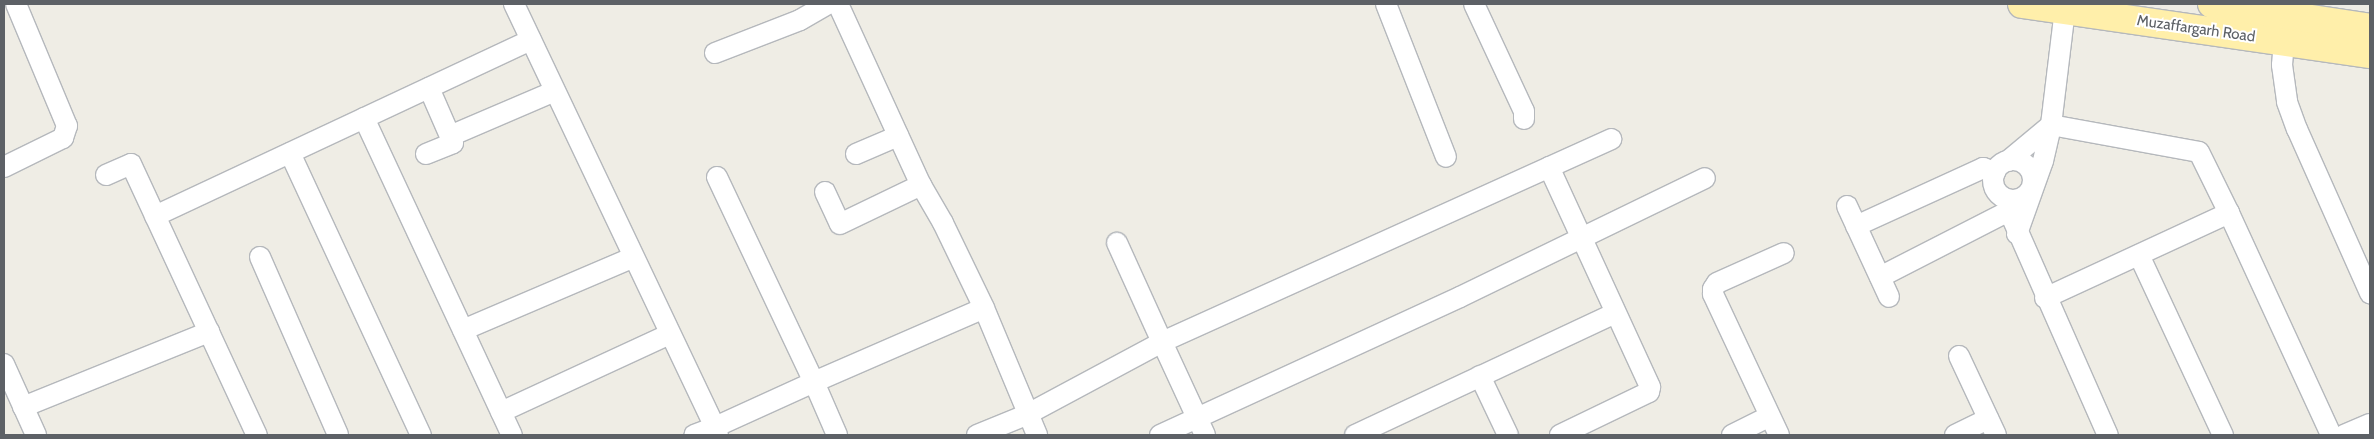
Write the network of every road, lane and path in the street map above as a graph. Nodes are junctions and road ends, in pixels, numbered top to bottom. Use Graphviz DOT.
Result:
graph roads {
  1 [pos="16,4"];
  2 [pos="514,4"];
  3 [pos="828,4"];
  4 [pos="838,4"];
  5 [pos="1386,4"];
  6 [pos="1474,4"];
  7 [pos="2022,4"];
  8 [pos="2212,4"];
  9 [pos="2065,10"];
  10 [pos="2287,10"];
  11 [pos="2370,28"];
  12 [pos="531,40"];
  13 [pos="2284,42"];
  14 [pos="715,53"];
  15 [pos="2370,54"];
  16 [pos="429,88"];
  17 [pos="555,91"];
  18 [pos="364,118"];
  19 [pos="1524,119"];
  20 [pos="2052,125"];
  21 [pos="450,136"];
  22 [pos="898,136"];
  23 [pos="1612,139"];
  24 [pos="290,153"];
  25 [pos="426,154"];
  26 [pos="856,154"];
  27 [pos="1446,157"];
  28 [pos="2002,166"];
  29 [pos="4,167"];
  30 [pos="1549,167"];
  31 [pos="106,175"];
  32 [pos="717,177"];
  33 [pos="1705,178"];
  34 [pos="920,185"];
  35 [pos="2032,185"];
  36 [pos="826,192"];
  37 [pos="2005,204"];
  38 [pos="1848,206"];
  39 [pos="2229,213"];
  40 [pos="155,216"];
  41 [pos="1856,226"];
  42 [pos="2017,234"];
  43 [pos="1580,239"];
  44 [pos="1117,244"];
  45 [pos="1784,253"];
  46 [pos="2139,255"];
  47 [pos="260,257"];
  48 [pos="632,258"];
  49 [pos="1880,278"];
  50 [pos="2370,293"];
  51 [pos="1889,297"];
  52 [pos="2046,298"];
  53 [pos="984,308"];
  54 [pos="1615,313"];
  55 [pos="463,330"];
  56 [pos="209,332"];
  57 [pos="670,334"];
  58 [pos="1162,342"];
  59 [pos="1959,356"];
  60 [pos="4,364"];
  61 [pos="1480,376"];
  62 [pos="814,382"];
  63 [pos="23,407"];
  64 [pos="501,412"];
  65 [pos="1026,415"];
  66 [pos="1770,416"];
  67 [pos="2370,424"];
  68 [pos="1201,427"];
  69 [pos="1992,427"];
  70 [pos="716,431"];
  71 [pos="36,435"];
  72 [pos="257,435"];
  73 [pos="338,435"];
  74 [pos="422,435"];
  75 [pos="512,435"];
  76 [pos="694,435"];
  77 [pos="838,435"];
  78 [pos="977,435"];
  79 [pos="1037,435"];
  80 [pos="1160,435"];
  81 [pos="1355,435"];
  82 [pos="1508,435"];
  83 [pos="1560,435"];
  84 [pos="1732,435"];
  85 [pos="1779,435"];
  86 [pos="1955,435"];
  87 [pos="2108,435"];
  88 [pos="2223,435"];
  89 [pos="2331,435"];
  90 [pos="2344,435"];
  1 -- 29 [label="street"];
  2 -- 12 [label="street"];
  3 -- 14 [label="street"];
  4 -- 22 [label="street"];
  5 -- 27 [label="street"];
  6 -- 19 [label="street"];
  7 -- 9 [label="main road, Muzaffargarh Road"];
  8 -- 10 [label="main road, Muzaffargarh Road"];
  9 -- 13 [label="main road, Muzaffargarh Road"];
  9 -- 20 [label="street"];
  10 -- 11 [label="main road, Muzaffargarh Road"];
  12 -- 16 [label="street"];
  12 -- 17 [label="street"];
  13 -- 15 [label="main road, Muzaffargarh Road"];
  13 -- 50 [label="street"];
  16 -- 18 [label="street"];
  16 -- 21 [label="street"];
  17 -- 21 [label="street"];
  17 -- 48 [label="street"];
  18 -- 24 [label="street"];
  18 -- 55 [label="street"];
  20 -- 28 [label="street"];
  20 -- 35 [label="street"];
  20 -- 39 [label="street"];
  21 -- 25 [label="street"];
  22 -- 26 [label="street"];
  22 -- 34 [label="street"];
  23 -- 30 [label="street"];
  24 -- 40 [label="street"];
  24 -- 74 [label="street"];
  28 -- 35 [label="street"];
  28 -- 37 [label="street"];
  28 -- 41 [label="street"];
  30 -- 43 [label="street"];
  30 -- 58 [label="street"];
  31 -- 40 [label="street"];
  32 -- 62 [label="street"];
  33 -- 43 [label="street"];
  34 -- 36 [label="street"];
  34 -- 53 [label="street"];
  35 -- 37 [label="street"];
  35 -- 42 [label="street"];
  37 -- 42 [label="street"];
  37 -- 49 [label="street"];
  38 -- 41 [label="street"];
  39 -- 46 [label="street"];
  39 -- 89 [label="street"];
  40 -- 56 [label="street"];
  41 -- 49 [label="street"];
  42 -- 52 [label="street"];
  43 -- 54 [label="street"];
  43 -- 68 [label="street"];
  44 -- 58 [label="street"];
  45 -- 66 [label="street"];
  46 -- 52 [label="street"];
  46 -- 88 [label="street"];
  47 -- 73 [label="street"];
  48 -- 55 [label="street"];
  48 -- 57 [label="street"];
  49 -- 51 [label="street"];
  52 -- 87 [label="street"];
  53 -- 62 [label="street"];
  53 -- 65 [label="street"];
  54 -- 61 [label="street"];
  54 -- 83 [label="street"];
  55 -- 64 [label="street"];
  56 -- 63 [label="street"];
  56 -- 72 [label="street"];
  57 -- 64 [label="street"];
  57 -- 70 [label="street"];
  58 -- 65 [label="street"];
  58 -- 68 [label="street"];
  59 -- 69 [label="street"];
  60 -- 63 [label="street"];
  61 -- 81 [label="street"];
  61 -- 82 [label="street"];
  62 -- 70 [label="street"];
  62 -- 77 [label="street"];
  63 -- 71 [label="street"];
  64 -- 75 [label="street"];
  65 -- 78 [label="street"];
  65 -- 79 [label="street"];
  66 -- 84 [label="street"];
  66 -- 85 [label="street"];
  67 -- 90 [label="street"];
  68 -- 80 [label="street"];
  69 -- 86 [label="street"];
  70 -- 76 [label="street"];
}
